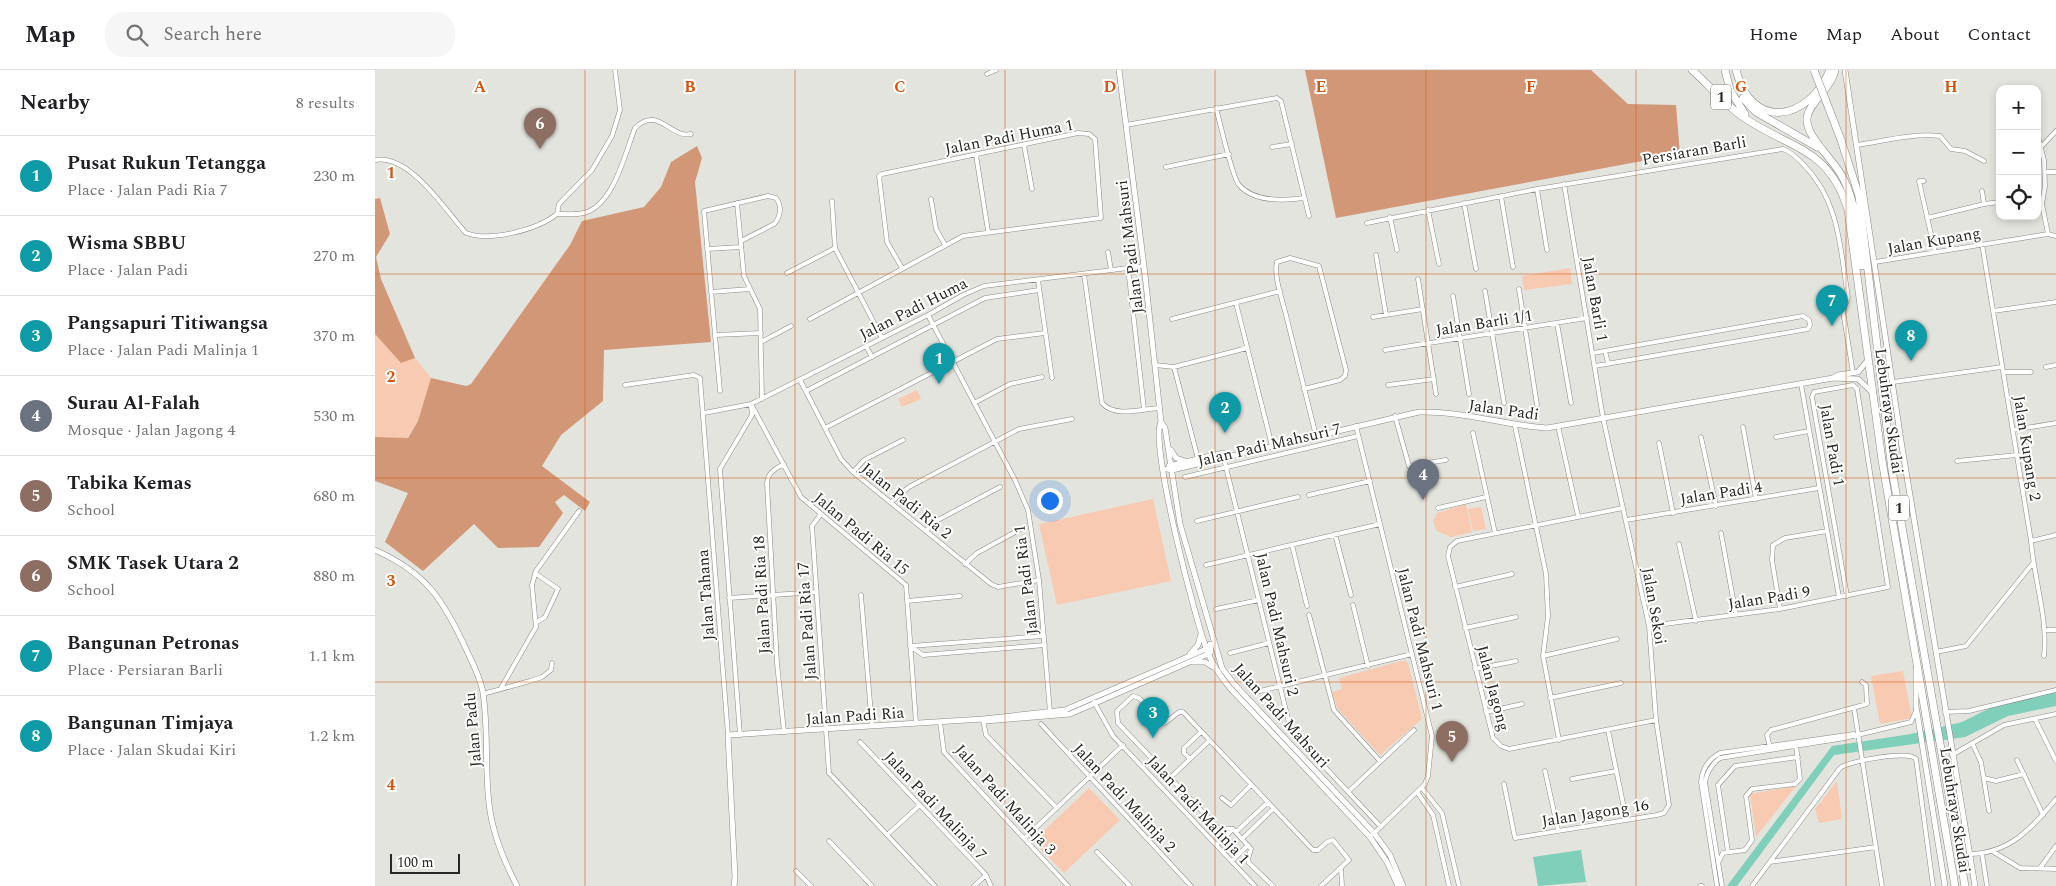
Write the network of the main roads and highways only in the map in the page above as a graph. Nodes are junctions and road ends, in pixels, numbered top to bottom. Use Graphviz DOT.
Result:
graph roads {
  1 [pos="1692,70"];
  2 [pos="1725,70"];
  3 [pos="1735,70"];
  4 [pos="1814,70"];
  5 [pos="1830,70"];
  6 [pos="1835,70"];
  7 [pos="1751,122"];
  8 [pos="1828,154"];
  9 [pos="1870,295"];
  10 [pos="1955,886"];
  11 [pos="1965,886"];
  1 -- 7 [label="highway, Lebuhraya Skudai / 1"];
  2 -- 7 [label="highway"];
  3 -- 5 [label="highway"];
  3 -- 8 [label="highway"];
  4 -- 9 [label="highway, Lebuhraya Skudai / 1, bridge"];
  6 -- 8 [label="highway"];
  7 -- 10 [label="highway, Lebuhraya Skudai / 1"];
  8 -- 9 [label="highway"];
  9 -- 11 [label="highway, Lebuhraya Skudai / 1"];
}
